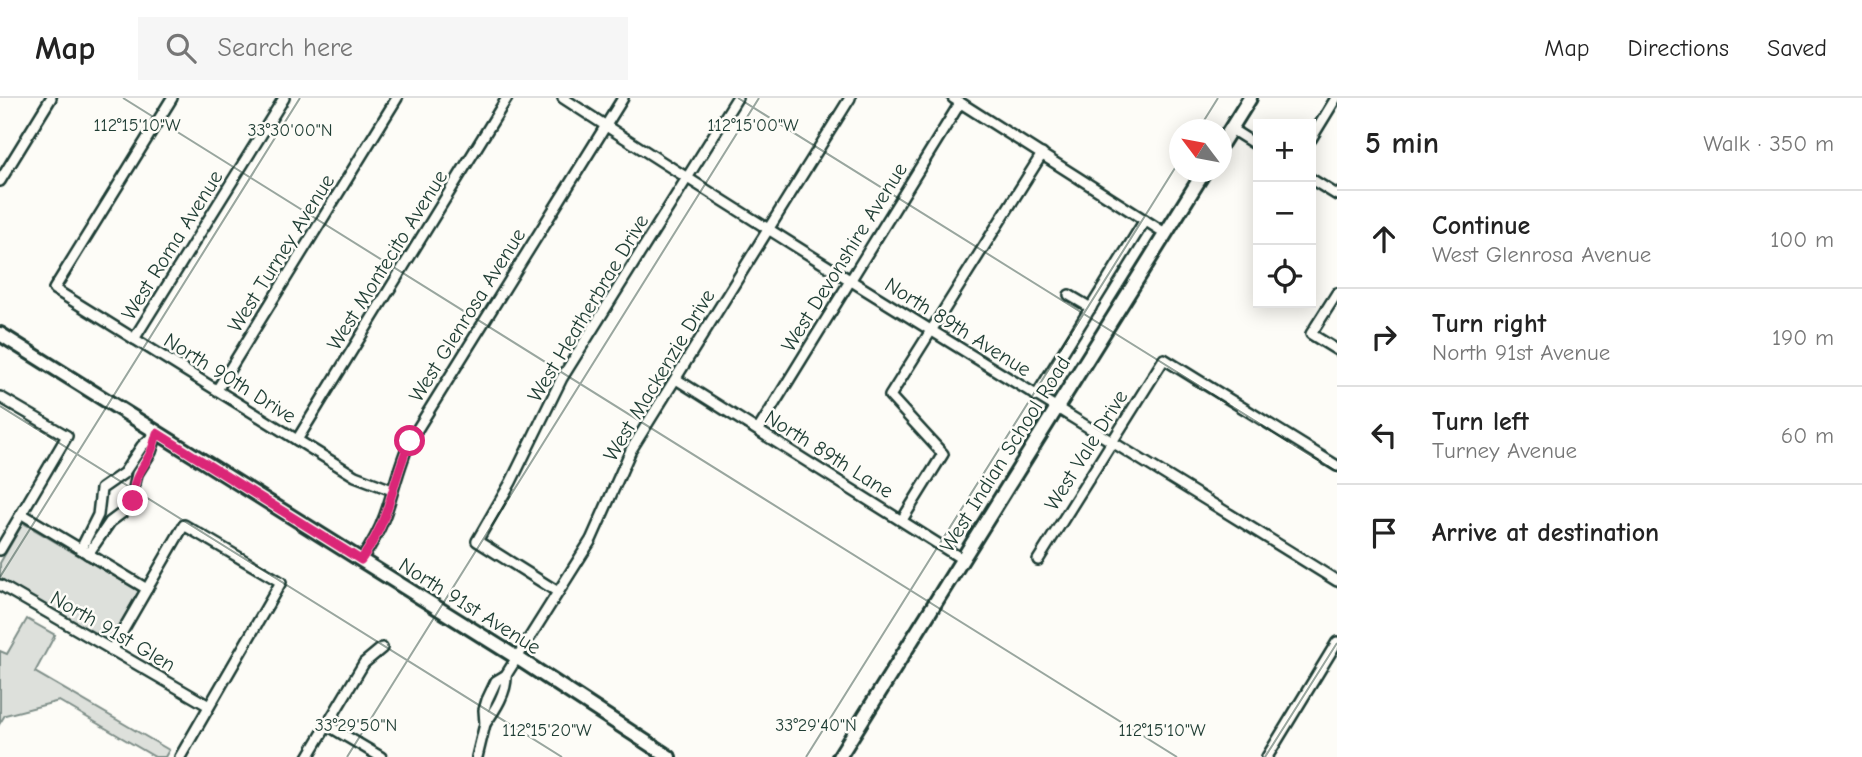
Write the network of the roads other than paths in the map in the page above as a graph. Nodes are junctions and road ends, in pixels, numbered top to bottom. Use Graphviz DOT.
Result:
graph roads {
  1 [pos="51,98"];
  2 [pos="172,98"];
  3 [pos="284,98"];
  4 [pos="397,98"];
  5 [pos="507,98"];
  6 [pos="563,98"];
  7 [pos="623,98"];
  8 [pos="737,98"];
  9 [pos="850,98"];
  10 [pos="1250,98"];
  11 [pos="1336,98"];
  12 [pos="956,100"];
  13 [pos="606,126"];
  14 [pos="1232,127"];
  15 [pos="1232,130"];
  16 [pos="1316,131"];
  17 [pos="1253,143"];
  18 [pos="1042,154"];
  19 [pos="686,178"];
  20 [pos="0,181"];
  21 [pos="1198,182"];
  22 [pos="1316,182"];
  23 [pos="1337,195"];
  24 [pos="1145,220"];
  25 [pos="768,230"];
  26 [pos="1165,233"];
  27 [pos="850,280"];
  28 [pos="1337,293"];
  29 [pos="1069,295"];
  30 [pos="1091,308"];
  31 [pos="932,331"];
  32 [pos="0,334"];
  33 [pos="134,339"];
  34 [pos="1337,350"];
  35 [pos="676,379"];
  36 [pos="217,390"];
  37 [pos="1036,396"];
  38 [pos="0,397"];
  39 [pos="1057,409"];
  40 [pos="758,430"];
  41 [pos="157,433"];
  42 [pos="297,440"];
  43 [pos="1112,441"];
  44 [pos="1337,466"];
  45 [pos="392,490"];
  46 [pos="99,509"];
  47 [pos="22,514"];
  48 [pos="117,517"];
  49 [pos="902,520"];
  50 [pos="0,550"];
  51 [pos="84,551"];
  52 [pos="962,559"];
  53 [pos="361,560"];
  54 [pos="1038,560"];
  55 [pos="1337,581"];
  56 [pos="0,585"];
  57 [pos="147,589"];
  58 [pos="558,592"];
  59 [pos="1337,642"];
  60 [pos="382,648"];
  61 [pos="111,651"];
  62 [pos="516,657"];
  63 [pos="209,706"];
  64 [pos="327,725"];
  65 [pos="180,757"];
  66 [pos="308,757"];
  67 [pos="381,757"];
  68 [pos="477,757"];
  69 [pos="668,757"];
  70 [pos="839,757"];
  71 [pos="1267,757"];
  1 -- 20 [label="street"];
  2 -- 33 [label="street, North 90th Drive"];
  3 -- 33 [label="street, West Roma Avenue"];
  4 -- 36 [label="street, West Turney Avenue"];
  5 -- 42 [label="street, West Montecito Avenue"];
  6 -- 13 [label="street, North 89th Avenue"];
  7 -- 13 [label="street, West Glenrosa Avenue"];
  8 -- 19 [label="street, West Heatherbrae Drive"];
  9 -- 25 [label="street, West Mackenzie Drive"];
  10 -- 14 [label="main road"];
  11 -- 16 [label="street"];
  12 -- 18 [label="street"];
  12 -- 27 [label="street, West Devonshire Avenue"];
  13 -- 19 [label="street, North 89th Avenue"];
  13 -- 45 [label="street, West Glenrosa Avenue"];
  15 -- 17 [label="street"];
  18 -- 24 [label="street"];
  18 -- 31 [label="street"];
  19 -- 25 [label="street, North 89th Avenue"];
  19 -- 58 [label="street, West Heatherbrae Drive"];
  21 -- 26 [label="main road, West Indian School Road"];
  22 -- 23 [label="street"];
  24 -- 26 [label="street"];
  24 -- 30 [label="street, West Indian School Road"];
  25 -- 27 [label="street, North 89th Avenue"];
  25 -- 35 [label="street, West Mackenzie Drive"];
  26 -- 39 [label="main road, West Indian School Road"];
  27 -- 31 [label="street, North 89th Avenue"];
  27 -- 40 [label="street, West Devonshire Avenue"];
  28 -- 34 [label="street"];
  29 -- 30 [label="street"];
  30 -- 37 [label="street, West Indian School Road"];
  31 -- 37 [label="street, North 89th Avenue"];
  31 -- 49 [label="street"];
  32 -- 41 [label="main road, North 91st Avenue"];
  33 -- 36 [label="street, North 90th Drive"];
  35 -- 40 [label="street, North 89th Lane"];
  35 -- 58 [label="street, West Mackenzie Drive"];
  36 -- 42 [label="street, North 90th Drive"];
  37 -- 39 [label="street, North 89th Avenue"];
  38 -- 47 [label="street"];
  39 -- 43 [label="street, North 89th Avenue"];
  39 -- 52 [label="main road, West Indian School Road"];
  40 -- 49 [label="street, North 89th Lane"];
  41 -- 46 [label="street"];
  41 -- 48 [label="street"];
  41 -- 53 [label="main road, North 91st Avenue"];
  42 -- 45 [label="street, North 90th Drive"];
  43 -- 44 [label="street, West Vale Drive"];
  43 -- 54 [label="street, West Vale Drive"];
  43 -- 55 [label="street, North 89th Avenue"];
  45 -- 53 [label="street, West Glenrosa Avenue"];
  46 -- 48 [label="street"];
  46 -- 51 [label="street"];
  47 -- 50 [label="street"];
  47 -- 51 [label="street"];
  48 -- 51 [label="street"];
  49 -- 52 [label="street, North 89th Lane"];
  51 -- 57 [label="street"];
  52 -- 70 [label="main road, West Indian School Road"];
  53 -- 62 [label="main road, North 91st Avenue"];
  56 -- 61 [label="street, North 91st Glen"];
  57 -- 61 [label="street"];
  57 -- 63 [label="street"];
  58 -- 62 [label="street, West Mackenzie Drive"];
  59 -- 71 [label="street"];
  60 -- 64 [label="street"];
  61 -- 63 [label="street, North 91st Glen"];
  62 -- 68 [label="street, West Mackenzie Drive"];
  62 -- 69 [label="main road, North 91st Avenue"];
  63 -- 65 [label="street"];
  64 -- 66 [label="street"];
  64 -- 67 [label="street"];
}
